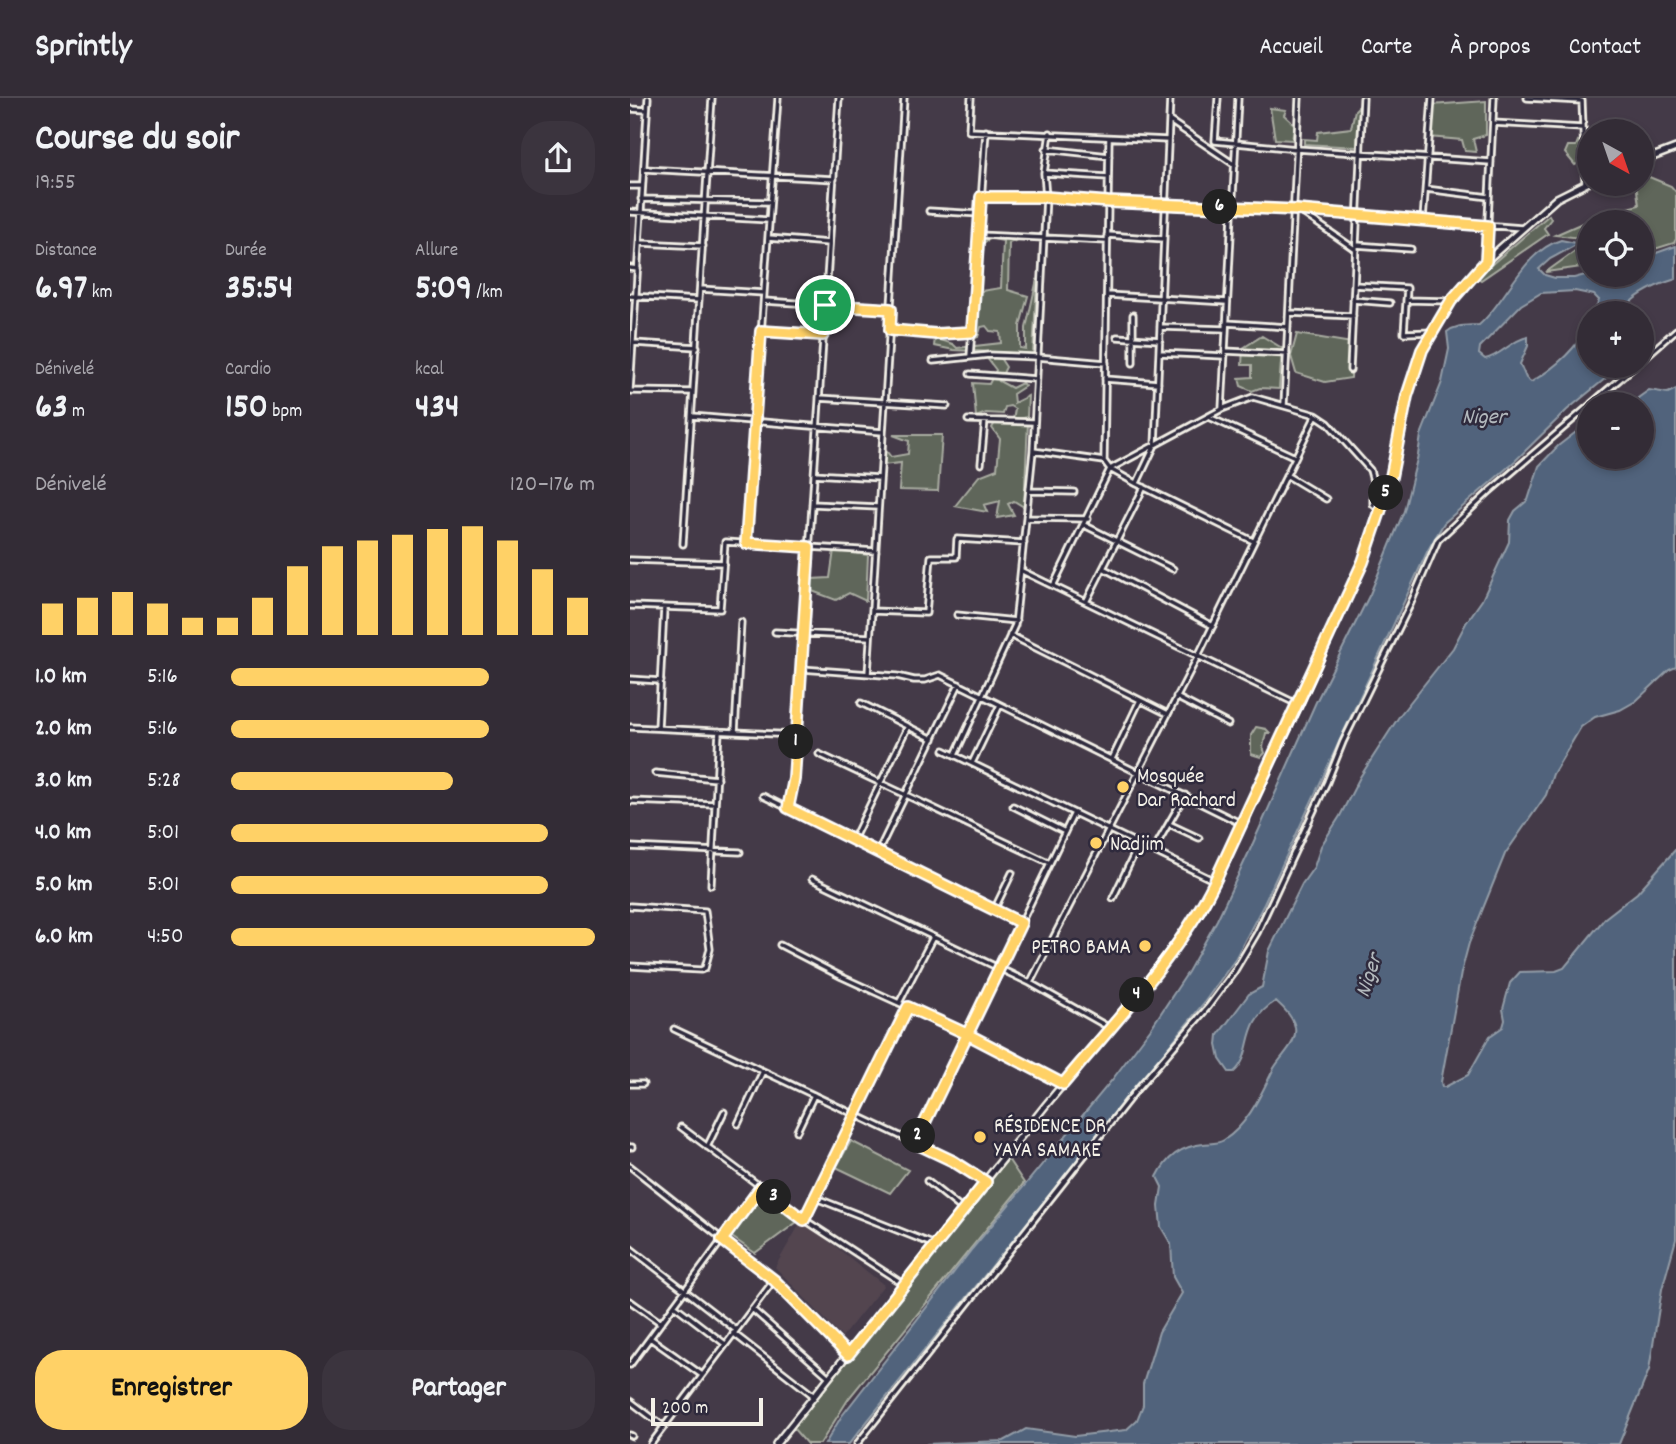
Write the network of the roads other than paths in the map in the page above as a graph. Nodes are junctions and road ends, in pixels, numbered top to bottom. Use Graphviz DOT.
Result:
graph roads {
  1 [pos="648,98"];
  2 [pos="712,98"];
  3 [pos="778,98"];
  4 [pos="839,98"];
  5 [pos="904,98"];
  6 [pos="971,98"];
  7 [pos="1171,98"];
  8 [pos="1218,98"];
  9 [pos="1238,98"];
  10 [pos="1299,98"];
  11 [pos="1363,98"];
  12 [pos="1432,98"];
  13 [pos="1494,98"];
  14 [pos="1527,98"];
  15 [pos="1571,99"];
  16 [pos="630,109"];
  17 [pos="647,110"];
  18 [pos="1582,119"];
  19 [pos="1170,120"];
  20 [pos="1493,123"];
  21 [pos="1577,128"];
  22 [pos="986,131"];
  23 [pos="1050,133"];
  24 [pos="1109,138"];
  25 [pos="1168,140"];
  26 [pos="1237,143"];
  27 [pos="1676,148"];
  28 [pos="1046,149"];
  29 [pos="1297,149"];
  30 [pos="1361,152"];
  31 [pos="1109,156"];
  32 [pos="1427,156"];
  33 [pos="1654,156"];
  34 [pos="1491,162"];
  35 [pos="1235,165"];
  36 [pos="643,169"];
  37 [pos="707,172"];
  38 [pos="1044,173"];
  39 [pos="772,176"];
  40 [pos="1108,177"];
  41 [pos="834,179"];
  42 [pos="630,186"];
  43 [pos="642,186"];
  44 [pos="1577,187"];
  45 [pos="1425,188"];
  46 [pos="981,197"];
  47 [pos="1046,197"];
  48 [pos="1489,197"];
  49 [pos="641,199"];
  50 [pos="705,200"];
  51 [pos="770,202"];
  52 [pos="1108,202"];
  53 [pos="1166,205"];
  54 [pos="1231,208"];
  55 [pos="929,211"];
  56 [pos="1297,211"];
  57 [pos="630,212"];
  58 [pos="641,213"];
  59 [pos="980,214"];
  60 [pos="1358,215"];
  61 [pos="704,216"];
  62 [pos="769,220"];
  63 [pos="1423,220"];
  64 [pos="1488,226"];
  65 [pos="1522,228"];
  66 [pos="979,235"];
  67 [pos="768,238"];
  68 [pos="1042,238"];
  69 [pos="1107,238"];
  70 [pos="1164,239"];
  71 [pos="639,243"];
  72 [pos="830,243"];
  73 [pos="703,246"];
  74 [pos="1356,247"];
  75 [pos="1411,249"];
  76 [pos="1486,261"];
  77 [pos="630,268"];
  78 [pos="638,269"];
  79 [pos="1354,285"];
  80 [pos="700,289"];
  81 [pos="764,293"];
  82 [pos="1107,295"];
  83 [pos="630,296"];
  84 [pos="636,297"];
  85 [pos="699,300"];
  86 [pos="1161,300"];
  87 [pos="1353,300"];
  88 [pos="1406,300"];
  89 [pos="763,301"];
  90 [pos="1451,301"];
  91 [pos="1227,302"];
  92 [pos="1390,303"];
  93 [pos="825,305"];
  94 [pos="891,309"];
  95 [pos="1289,313"];
  96 [pos="1133,315"];
  97 [pos="1353,316"];
  98 [pos="1226,323"];
  99 [pos="1160,327"];
  100 [pos="1289,327"];
  101 [pos="1226,329"];
  102 [pos="890,330"];
  103 [pos="1676,330"];
  104 [pos="761,331"];
  105 [pos="972,332"];
  106 [pos="1433,332"];
  107 [pos="823,335"];
  108 [pos="1117,337"];
  109 [pos="1133,338"];
  110 [pos="1160,340"];
  111 [pos="634,343"];
  112 [pos="696,347"];
  113 [pos="1654,349"];
  114 [pos="1159,353"];
  115 [pos="1225,354"];
  116 [pos="1287,354"];
  117 [pos="970,357"];
  118 [pos="1037,357"];
  119 [pos="933,361"];
  120 [pos="1105,363"];
  121 [pos="1133,363"];
  122 [pos="631,367"];
  123 [pos="1350,370"];
  124 [pos="970,374"];
  125 [pos="1621,378"];
  126 [pos="1035,379"];
  127 [pos="1105,379"];
  128 [pos="1158,383"];
  129 [pos="630,391"];
  130 [pos="693,392"];
  131 [pos="1605,392"];
  132 [pos="819,398"];
  133 [pos="885,403"];
  134 [pos="1284,405"];
  135 [pos="947,406"];
  136 [pos="1222,409"];
  137 [pos="1316,415"];
  138 [pos="692,416"];
  139 [pos="1577,416"];
  140 [pos="1209,417"];
  141 [pos="968,420"];
  142 [pos="755,421"];
  143 [pos="985,421"];
  144 [pos="1033,422"];
  145 [pos="817,426"];
  146 [pos="883,432"];
  147 [pos="1155,445"];
  148 [pos="1033,452"];
  149 [pos="1295,457"];
  150 [pos="1104,461"];
  151 [pos="981,464"];
  152 [pos="1111,469"];
  153 [pos="814,474"];
  154 [pos="1286,475"];
  155 [pos="880,478"];
  156 [pos="1137,484"];
  157 [pos="1144,487"];
  158 [pos="1029,491"];
  159 [pos="1074,492"];
  160 [pos="1326,499"];
  161 [pos="812,504"];
  162 [pos="878,508"];
  163 [pos="1381,511"];
  164 [pos="1027,518"];
  165 [pos="1088,519"];
  166 [pos="1084,525"];
  167 [pos="1253,541"];
  168 [pos="1116,542"];
  169 [pos="746,543"];
  170 [pos="1025,543"];
  171 [pos="683,544"];
  172 [pos="809,547"];
  173 [pos="876,551"];
  174 [pos="630,560"];
  175 [pos="724,563"];
  176 [pos="1103,568"];
  177 [pos="1173,569"];
  178 [pos="1022,571"];
  179 [pos="1053,586"];
  180 [pos="1086,602"];
  181 [pos="630,606"];
  182 [pos="664,607"];
  183 [pos="872,611"];
  184 [pos="957,615"];
  185 [pos="1016,621"];
  186 [pos="741,622"];
  187 [pos="1213,626"];
  188 [pos="775,632"];
  189 [pos="804,634"];
  190 [pos="1010,635"];
  191 [pos="870,637"];
  192 [pos="1198,656"];
  193 [pos="801,669"];
  194 [pos="868,674"];
  195 [pos="630,680"];
  196 [pos="660,681"];
  197 [pos="959,684"];
  198 [pos="982,696"];
  199 [pos="1176,697"];
  200 [pos="1140,700"];
  201 [pos="860,703"];
  202 [pos="1000,705"];
  203 [pos="1299,705"];
  204 [pos="1168,714"];
  205 [pos="1228,724"];
  206 [pos="908,726"];
  207 [pos="630,727"];
  208 [pos="658,728"];
  209 [pos="719,731"];
  210 [pos="735,732"];
  211 [pos="797,735"];
  212 [pos="933,739"];
  213 [pos="944,750"];
  214 [pos="819,754"];
  215 [pos="955,755"];
  216 [pos="1112,759"];
  217 [pos="972,763"];
  218 [pos="655,772"];
  219 [pos="1138,772"];
  220 [pos="717,779"];
  221 [pos="881,783"];
  222 [pos="906,795"];
  223 [pos="1185,795"];
  224 [pos="763,796"];
  225 [pos="630,801"];
  226 [pos="715,804"];
  227 [pos="1013,806"];
  228 [pos="788,808"];
  229 [pos="1074,813"];
  230 [pos="1169,824"];
  231 [pos="1242,824"];
  232 [pos="1109,830"];
  233 [pos="1065,832"];
  234 [pos="1199,838"];
  235 [pos="853,840"];
  236 [pos="1139,844"];
  237 [pos="630,847"];
  238 [pos="712,851"];
  239 [pos="1153,851"];
  240 [pos="740,852"];
  241 [pos="878,852"];
  242 [pos="1050,863"];
  243 [pos="1012,873"];
  244 [pos="812,878"];
  245 [pos="1215,881"];
  246 [pos="711,885"];
  247 [pos="1113,898"];
  248 [pos="630,906"];
  249 [pos="995,910"];
  250 [pos="1021,923"];
  251 [pos="933,937"];
  252 [pos="780,945"];
  253 [pos="630,967"];
  254 [pos="999,968"];
  255 [pos="1030,983"];
  256 [pos="899,1003"];
  257 [pos="908,1007"];
  258 [pos="1110,1028"];
  259 [pos="674,1029"];
  260 [pos="967,1034"];
  261 [pos="763,1071"];
  262 [pos="630,1084"];
  263 [pos="643,1084"];
  264 [pos="1063,1084"];
  265 [pos="814,1095"];
  266 [pos="724,1112"];
  267 [pos="856,1115"];
  268 [pos="738,1124"];
  269 [pos="681,1127"];
  270 [pos="797,1132"];
  271 [pos="915,1143"];
  272 [pos="707,1147"];
  273 [pos="630,1166"];
  274 [pos="928,1181"];
  275 [pos="986,1182"];
  276 [pos="761,1187"];
  277 [pos="816,1198"];
  278 [pos="963,1210"];
  279 [pos="804,1220"];
  280 [pos="722,1240"];
  281 [pos="935,1245"];
  282 [pos="630,1248"];
  283 [pos="635,1252"];
  284 [pos="630,1258"];
  285 [pos="774,1280"];
  286 [pos="903,1284"];
  287 [pos="686,1290"];
  288 [pos="630,1301"];
  289 [pos="674,1305"];
  290 [pos="752,1309"];
  291 [pos="661,1323"];
  292 [pos="734,1332"];
  293 [pos="650,1338"];
  294 [pos="725,1344"];
  295 [pos="848,1355"];
  296 [pos="630,1365"];
  297 [pos="702,1375"];
  298 [pos="829,1377"];
  299 [pos="814,1396"];
  300 [pos="630,1401"];
  301 [pos="663,1426"];
  302 [pos="651,1444"];
  303 [pos="776,1444"];
  304 [pos="857,1444"];
  1 -- 17 [label="street"];
  2 -- 37 [label="street"];
  3 -- 39 [label="street"];
  4 -- 41 [label="street"];
  5 -- 94 [label="street"];
  6 -- 22 [label="street"];
  7 -- 19 [label="street"];
  8 -- 26 [label="street"];
  9 -- 26 [label="street"];
  10 -- 29 [label="street"];
  11 -- 30 [label="street"];
  12 -- 32 [label="street"];
  13 -- 20 [label="street"];
  14 -- 15 [label="street"];
  15 -- 18 [label="street"];
  16 -- 17 [label="street"];
  17 -- 36 [label="street"];
  19 -- 25 [label="street"];
  19 -- 35 [label="street"];
  20 -- 21 [label="street"];
  20 -- 34 [label="street"];
  22 -- 23 [label="street"];
  22 -- 46 [label="street"];
  23 -- 24 [label="street"];
  23 -- 28 [label="street"];
  24 -- 25 [label="street"];
  24 -- 31 [label="street"];
  25 -- 53 [label="street"];
  26 -- 29 [label="street"];
  26 -- 35 [label="street"];
  27 -- 33 [label="main road"];
  28 -- 31 [label="street"];
  28 -- 38 [label="street"];
  29 -- 30 [label="street"];
  29 -- 56 [label="street"];
  30 -- 32 [label="street"];
  30 -- 60 [label="street"];
  31 -- 40 [label="street"];
  32 -- 34 [label="street"];
  32 -- 45 [label="street"];
  34 -- 48 [label="street"];
  35 -- 54 [label="street"];
  36 -- 37 [label="street"];
  36 -- 43 [label="street"];
  37 -- 39 [label="street"];
  37 -- 50 [label="street"];
  38 -- 40 [label="street"];
  38 -- 47 [label="street"];
  39 -- 41 [label="street"];
  39 -- 51 [label="street"];
  40 -- 52 [label="street"];
  41 -- 72 [label="street"];
  42 -- 43 [label="street"];
  43 -- 49 [label="street"];
  44 -- 65 [label="main road"];
  45 -- 48 [label="street"];
  45 -- 63 [label="street"];
  46 -- 47 [label="street"];
  46 -- 59 [label="street"];
  47 -- 52 [label="street"];
  47 -- 68 [label="street"];
  48 -- 64 [label="street"];
  49 -- 50 [label="street"];
  49 -- 58 [label="street"];
  50 -- 51 [label="street"];
  50 -- 61 [label="street"];
  51 -- 62 [label="street"];
  52 -- 53 [label="street"];
  52 -- 69 [label="street"];
  53 -- 54 [label="street"];
  53 -- 70 [label="street"];
  54 -- 56 [label="street"];
  54 -- 91 [label="street"];
  55 -- 59 [label="street"];
  56 -- 60 [label="street"];
  56 -- 74 [label="street"];
  56 -- 95 [label="street"];
  57 -- 58 [label="street"];
  58 -- 61 [label="street"];
  58 -- 71 [label="street"];
  59 -- 66 [label="street"];
  60 -- 63 [label="street"];
  60 -- 74 [label="street"];
  61 -- 62 [label="street"];
  61 -- 73 [label="street"];
  62 -- 67 [label="street"];
  63 -- 64 [label="street"];
  64 -- 65 [label="street"];
  64 -- 76 [label="street"];
  65 -- 76 [label="main road"];
  66 -- 68 [label="street"];
  66 -- 105 [label="street"];
  67 -- 72 [label="street"];
  67 -- 81 [label="street"];
  68 -- 69 [label="street"];
  68 -- 118 [label="street"];
  69 -- 70 [label="street"];
  69 -- 82 [label="street"];
  70 -- 86 [label="street"];
  71 -- 73 [label="street"];
  71 -- 78 [label="street"];
  72 -- 93 [label="street"];
  73 -- 80 [label="street"];
  74 -- 75 [label="street"];
  74 -- 79 [label="street"];
  76 -- 90 [label="main road"];
  77 -- 78 [label="street"];
  78 -- 84 [label="street"];
  79 -- 87 [label="street"];
  79 -- 88 [label="street"];
  80 -- 81 [label="street"];
  80 -- 85 [label="street"];
  81 -- 89 [label="street"];
  82 -- 86 [label="street"];
  82 -- 120 [label="street"];
  83 -- 84 [label="street"];
  84 -- 85 [label="street"];
  84 -- 111 [label="street"];
  85 -- 112 [label="street"];
  86 -- 91 [label="street"];
  86 -- 99 [label="street"];
  87 -- 92 [label="street"];
  87 -- 97 [label="street"];
  88 -- 90 [label="street"];
  88 -- 106 [label="street"];
  89 -- 93 [label="street"];
  89 -- 104 [label="street"];
  90 -- 106 [label="main road"];
  91 -- 98 [label="street"];
  93 -- 94 [label="street"];
  93 -- 107 [label="street"];
  94 -- 102 [label="street"];
  95 -- 97 [label="street"];
  95 -- 100 [label="street"];
  96 -- 109 [label="street"];
  97 -- 123 [label="street"];
  98 -- 100 [label="street"];
  98 -- 101 [label="street"];
  99 -- 101 [label="street"];
  99 -- 110 [label="street"];
  100 -- 116 [label="street"];
  101 -- 115 [label="street"];
  102 -- 105 [label="street"];
  102 -- 133 [label="street"];
  103 -- 113 [label="street"];
  104 -- 107 [label="street"];
  104 -- 142 [label="street"];
  105 -- 117 [label="street"];
  106 -- 163 [label="main road"];
  107 -- 132 [label="street"];
  108 -- 109 [label="street"];
  109 -- 110 [label="street"];
  109 -- 121 [label="street"];
  110 -- 114 [label="street"];
  111 -- 112 [label="street"];
  111 -- 122 [label="street"];
  112 -- 130 [label="street"];
  114 -- 115 [label="street"];
  114 -- 128 [label="street"];
  115 -- 116 [label="street"];
  115 -- 136 [label="street"];
  116 -- 134 [label="street"];
  117 -- 118 [label="street"];
  117 -- 119 [label="street"];
  118 -- 120 [label="street"];
  118 -- 126 [label="street"];
  120 -- 127 [label="street"];
  122 -- 129 [label="street"];
  124 -- 126 [label="street"];
  125 -- 131 [label="street"];
  126 -- 144 [label="street"];
  127 -- 128 [label="street"];
  127 -- 150 [label="street"];
  128 -- 147 [label="street"];
  129 -- 130 [label="street"];
  130 -- 138 [label="street"];
  132 -- 133 [label="street"];
  132 -- 145 [label="street"];
  133 -- 135 [label="street"];
  133 -- 146 [label="street"];
  134 -- 136 [label="street"];
  134 -- 137 [label="street"];
  136 -- 140 [label="street"];
  137 -- 149 [label="street"];
  137 -- 163 [label="street"];
  138 -- 142 [label="street"];
  138 -- 171 [label="street"];
  139 -- 304 [label="street"];
  140 -- 147 [label="street"];
  140 -- 149 [label="street"];
  141 -- 143 [label="street"];
  142 -- 145 [label="street"];
  142 -- 169 [label="street"];
  143 -- 144 [label="street"];
  143 -- 151 [label="street"];
  144 -- 148 [label="street"];
  145 -- 146 [label="street"];
  145 -- 153 [label="street"];
  146 -- 155 [label="street"];
  147 -- 152 [label="street"];
  147 -- 156 [label="street"];
  148 -- 150 [label="street"];
  148 -- 158 [label="street"];
  149 -- 154 [label="street"];
  150 -- 152 [label="street"];
  152 -- 156 [label="street"];
  152 -- 165 [label="street"];
  153 -- 155 [label="street"];
  153 -- 161 [label="street"];
  154 -- 160 [label="street"];
  154 -- 167 [label="street"];
  155 -- 162 [label="street"];
  156 -- 157 [label="street"];
  157 -- 167 [label="street"];
  157 -- 168 [label="street"];
  158 -- 159 [label="street"];
  158 -- 164 [label="street"];
  161 -- 162 [label="street"];
  161 -- 172 [label="street"];
  162 -- 173 [label="street"];
  163 -- 203 [label="main road"];
  164 -- 165 [label="street"];
  164 -- 170 [label="street"];
  165 -- 166 [label="street"];
  166 -- 168 [label="street"];
  166 -- 179 [label="street"];
  167 -- 187 [label="street"];
  168 -- 176 [label="street"];
  168 -- 177 [label="street"];
  169 -- 172 [label="street"];
  169 -- 175 [label="street"];
  170 -- 178 [label="street"];
  170 -- 183 [label="street"];
  172 -- 173 [label="street"];
  172 -- 189 [label="street"];
  173 -- 183 [label="street"];
  174 -- 175 [label="street"];
  175 -- 182 [label="street"];
  176 -- 180 [label="street"];
  176 -- 187 [label="street"];
  178 -- 179 [label="street"];
  178 -- 185 [label="street"];
  179 -- 180 [label="street"];
  180 -- 192 [label="street"];
  181 -- 182 [label="street"];
  182 -- 196 [label="street"];
  183 -- 191 [label="street"];
  184 -- 185 [label="street"];
  185 -- 190 [label="street"];
  186 -- 210 [label="street"];
  187 -- 192 [label="street"];
  188 -- 189 [label="street"];
  189 -- 191 [label="street"];
  189 -- 193 [label="street"];
  190 -- 198 [label="street"];
  190 -- 200 [label="street"];
  191 -- 194 [label="street"];
  192 -- 199 [label="street"];
  192 -- 203 [label="street"];
  193 -- 194 [label="street"];
  193 -- 211 [label="street"];
  194 -- 197 [label="street"];
  195 -- 196 [label="street"];
  196 -- 208 [label="street"];
  197 -- 198 [label="street"];
  197 -- 212 [label="street"];
  198 -- 202 [label="street"];
  198 -- 215 [label="street"];
  199 -- 204 [label="street"];
  199 -- 205 [label="street"];
  200 -- 204 [label="street"];
  200 -- 216 [label="street"];
  201 -- 206 [label="street"];
  202 -- 216 [label="street"];
  202 -- 217 [label="street"];
  203 -- 231 [label="main road"];
  204 -- 219 [label="street"];
  206 -- 212 [label="street"];
  206 -- 221 [label="street"];
  207 -- 208 [label="street"];
  208 -- 209 [label="street"];
  209 -- 210 [label="street"];
  209 -- 220 [label="street"];
  210 -- 211 [label="street"];
  211 -- 228 [label="street"];
  212 -- 222 [label="street"];
  213 -- 215 [label="street"];
  214 -- 221 [label="street"];
  215 -- 217 [label="street"];
  216 -- 219 [label="street"];
  217 -- 229 [label="street"];
  218 -- 220 [label="street"];
  219 -- 223 [label="street"];
  219 -- 232 [label="street"];
  220 -- 226 [label="street"];
  221 -- 222 [label="street"];
  221 -- 235 [label="street"];
  222 -- 241 [label="street"];
  222 -- 242 [label="street"];
  223 -- 230 [label="street"];
  223 -- 231 [label="street"];
  224 -- 228 [label="street"];
  225 -- 226 [label="street"];
  226 -- 238 [label="street"];
  227 -- 233 [label="street"];
  228 -- 235 [label="street"];
  229 -- 232 [label="street"];
  229 -- 233 [label="street"];
  230 -- 234 [label="street"];
  230 -- 239 [label="street"];
  231 -- 245 [label="main road"];
  232 -- 236 [label="street"];
  232 -- 255 [label="street"];
  233 -- 242 [label="street"];
  235 -- 241 [label="street"];
  236 -- 239 [label="street"];
  236 -- 247 [label="street"];
  237 -- 238 [label="street"];
  238 -- 240 [label="street"];
  238 -- 246 [label="street"];
  239 -- 245 [label="street"];
  241 -- 249 [label="street"];
  242 -- 250 [label="street"];
  243 -- 249 [label="street"];
  244 -- 251 [label="street"];
  245 -- 258 [label="main road"];
  248 -- 253 [label="street"];
  249 -- 250 [label="street"];
  250 -- 254 [label="street"];
  251 -- 254 [label="street"];
  251 -- 256 [label="street"];
  252 -- 256 [label="street"];
  254 -- 255 [label="street"];
  254 -- 260 [label="street"];
  255 -- 258 [label="street"];
  256 -- 257 [label="street"];
  257 -- 260 [label="street"];
  257 -- 267 [label="street"];
  258 -- 264 [label="main road"];
  259 -- 261 [label="street"];
  260 -- 264 [label="street"];
  260 -- 271 [label="street"];
  261 -- 265 [label="street"];
  261 -- 268 [label="street"];
  262 -- 263 [label="street"];
  264 -- 275 [label="main road"];
  265 -- 267 [label="street"];
  265 -- 270 [label="street"];
  266 -- 272 [label="street"];
  267 -- 271 [label="street"];
  267 -- 277 [label="street"];
  269 -- 272 [label="street"];
  271 -- 275 [label="street"];
  272 -- 276 [label="street"];
  273 -- 280 [label="street"];
  274 -- 278 [label="street"];
  275 -- 278 [label="main road"];
  276 -- 279 [label="street"];
  276 -- 280 [label="street"];
  277 -- 279 [label="street"];
  277 -- 281 [label="street"];
  278 -- 281 [label="main road"];
  279 -- 286 [label="street"];
  280 -- 285 [label="street"];
  280 -- 287 [label="street"];
  281 -- 286 [label="main road"];
  282 -- 283 [label="street"];
  283 -- 284 [label="street"];
  283 -- 287 [label="street"];
  285 -- 290 [label="street"];
  285 -- 295 [label="street"];
  286 -- 295 [label="main road"];
  287 -- 289 [label="street"];
  287 -- 292 [label="street"];
  288 -- 291 [label="street"];
  289 -- 291 [label="street"];
  289 -- 294 [label="street"];
  290 -- 292 [label="street"];
  290 -- 298 [label="street"];
  291 -- 293 [label="street"];
  292 -- 294 [label="street"];
  292 -- 299 [label="street"];
  293 -- 296 [label="street"];
  293 -- 297 [label="street"];
  294 -- 297 [label="street"];
  295 -- 298 [label="main road"];
  297 -- 301 [label="street"];
  298 -- 299 [label="main road"];
  299 -- 303 [label="main road"];
  300 -- 301 [label="street"];
  301 -- 302 [label="street"];
}
